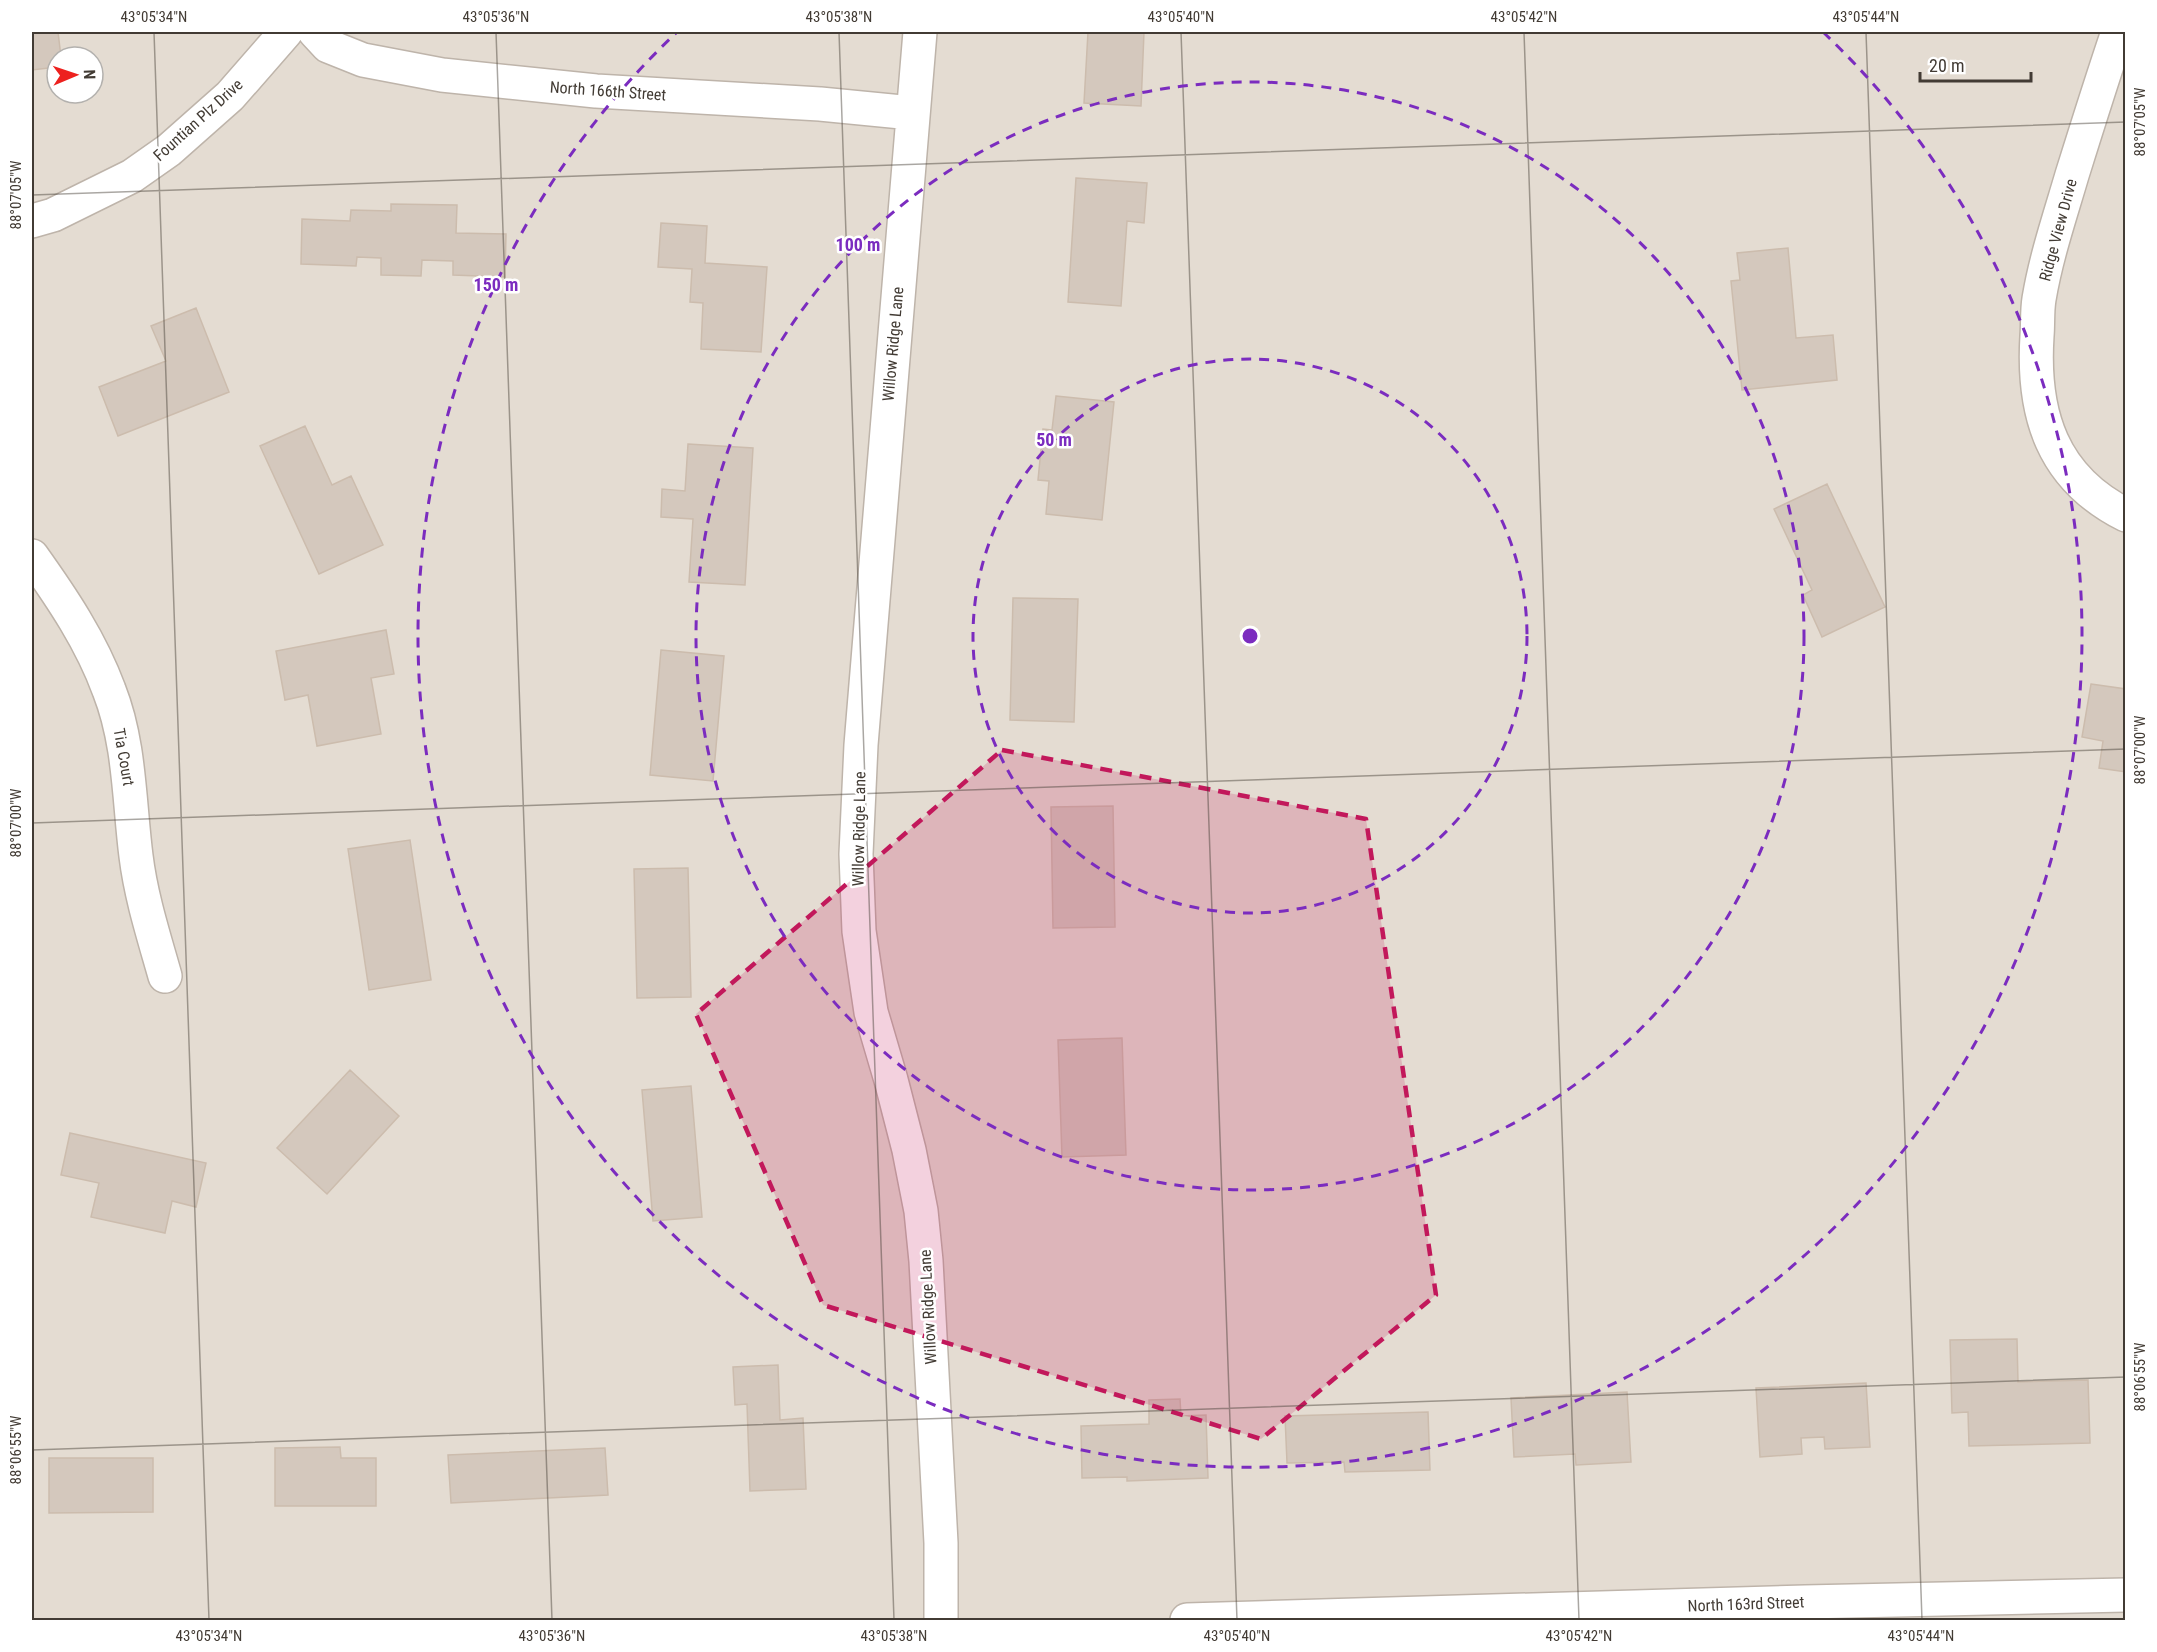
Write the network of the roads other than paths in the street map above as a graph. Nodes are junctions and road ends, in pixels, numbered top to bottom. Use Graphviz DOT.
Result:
graph roads {
  1 [pos="286,32"];
  2 [pos="315,32"];
  3 [pos="920,32"];
  4 [pos="2118,32"];
  5 [pos="912,113"];
  6 [pos="32,221"];
  7 [pos="2126,515"];
  8 [pos="32,556"];
  9 [pos="165,976"];
  10 [pos="2126,1595"];
  11 [pos="941,1620"];
  12 [pos="1186,1620"];
  1 -- 6 [label="street, Fountian Plz Drive"];
  2 -- 5 [label="street, North 166th Street"];
  3 -- 5 [label="street, Willow Ridge Lane"];
  4 -- 7 [label="street, Ridge View Drive"];
  5 -- 11 [label="street, Willow Ridge Lane"];
  8 -- 9 [label="street, Tia Court"];
  10 -- 12 [label="street, North 163rd Street"];
}
